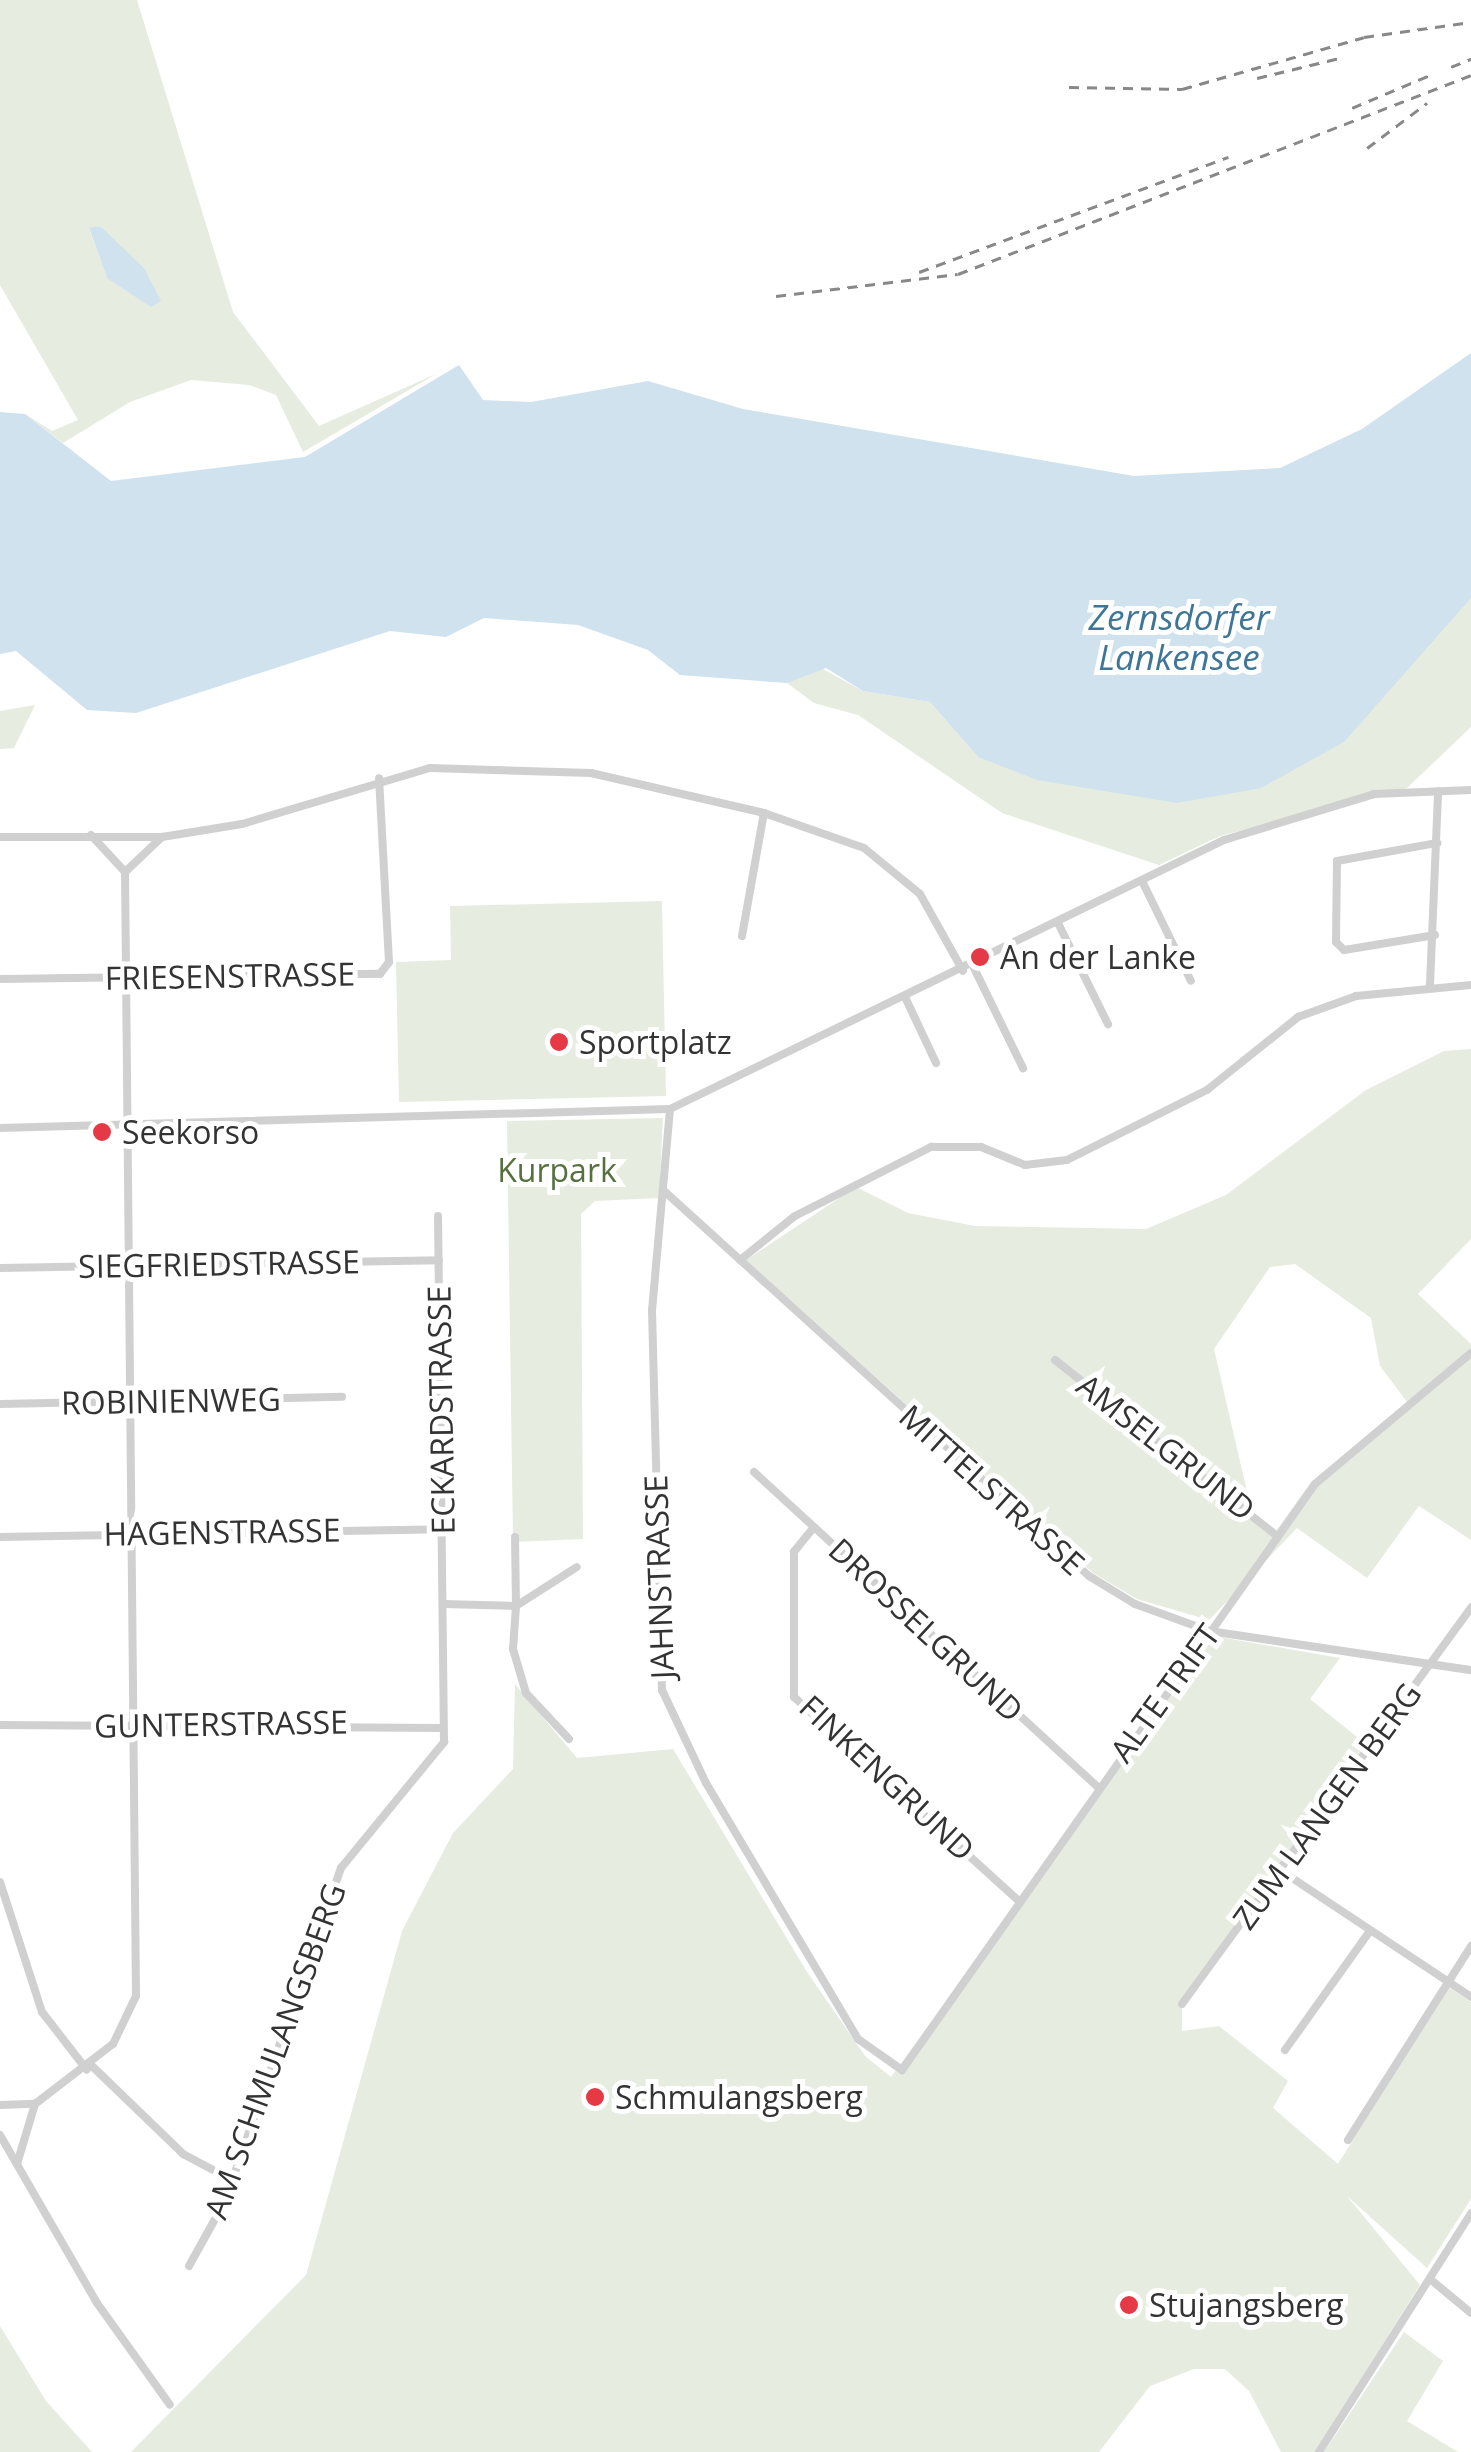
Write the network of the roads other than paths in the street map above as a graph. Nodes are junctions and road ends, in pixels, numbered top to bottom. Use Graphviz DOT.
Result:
graph roads {
  1 [pos="379,778"];
  2 [pos="1471,790"];
  3 [pos="1438,791"];
  4 [pos="764,813"];
  5 [pos="91,836"];
  6 [pos="162,837"];
  7 [pos="0,838"];
  8 [pos="1437,843"];
  9 [pos="125,872"];
  10 [pos="1142,881"];
  11 [pos="1058,923"];
  12 [pos="1436,934"];
  13 [pos="742,936"];
  14 [pos="973,966"];
  15 [pos="963,971"];
  16 [pos="125,977"];
  17 [pos="0,979"];
  18 [pos="1191,981"];
  19 [pos="1430,985"];
  20 [pos="1471,985"];
  21 [pos="906,997"];
  22 [pos="1108,1024"];
  23 [pos="936,1063"];
  24 [pos="1023,1068"];
  25 [pos="670,1109"];
  26 [pos="127,1126"];
  27 [pos="0,1128"];
  28 [pos="663,1190"];
  29 [pos="438,1216"];
  30 [pos="439,1260"];
  31 [pos="740,1260"];
  32 [pos="128,1267"];
  33 [pos="0,1268"];
  34 [pos="1471,1354"];
  35 [pos="1056,1360"];
  36 [pos="342,1397"];
  37 [pos="130,1401"];
  38 [pos="0,1404"];
  39 [pos="754,1472"];
  40 [pos="814,1527"];
  41 [pos="444,1529"];
  42 [pos="133,1533"];
  43 [pos="1276,1535"];
  44 [pos="0,1537"];
  45 [pos="515,1537"];
  46 [pos="576,1568"];
  47 [pos="442,1604"];
  48 [pos="516,1606"];
  49 [pos="1471,1607"];
  50 [pos="1210,1631"];
  51 [pos="1429,1666"];
  52 [pos="1471,1670"];
  53 [pos="441,1689"];
  54 [pos="0,1726"];
  55 [pos="135,1726"];
  56 [pos="442,1728"];
  57 [pos="568,1739"];
  58 [pos="1098,1787"];
  59 [pos="1280,1870"];
  60 [pos="0,1882"];
  61 [pos="1017,1899"];
  62 [pos="1370,1932"];
  63 [pos="1471,1946"];
  64 [pos="1447,1982"];
  65 [pos="1471,1997"];
  66 [pos="1182,2004"];
  67 [pos="1285,2050"];
  68 [pos="89,2068"];
  69 [pos="902,2070"];
  70 [pos="35,2104"];
  71 [pos="0,2105"];
  72 [pos="0,2135"];
  73 [pos="1348,2140"];
  74 [pos="16,2164"];
  75 [pos="232,2180"];
  76 [pos="1471,2214"];
  77 [pos="189,2266"];
  78 [pos="1430,2279"];
  79 [pos="1471,2313"];
  80 [pos="170,2404"];
  81 [pos="1319,2452"];
  1 -- 4 [label="street"];
  1 -- 6 [label="street"];
  1 -- 16 [label="street, FRIESENSTRASSE"];
  2 -- 3 [label="street"];
  3 -- 8 [label="street"];
  3 -- 10 [label="street"];
  4 -- 13 [label="street"];
  4 -- 15 [label="street"];
  5 -- 6 [label="street"];
  5 -- 7 [label="street"];
  5 -- 9 [label="street"];
  6 -- 9 [label="street"];
  8 -- 12 [label="street"];
  8 -- 12 [label="street"];
  9 -- 16 [label="street"];
  10 -- 11 [label="street"];
  10 -- 18 [label="street"];
  11 -- 14 [label="street"];
  11 -- 22 [label="street"];
  12 -- 19 [label="street"];
  14 -- 15 [label="street"];
  14 -- 24 [label="street"];
  15 -- 21 [label="street"];
  16 -- 17 [label="street, FRIESENSTRASSE"];
  16 -- 26 [label="street"];
  19 -- 20 [label="street"];
  19 -- 31 [label="street"];
  21 -- 23 [label="street"];
  21 -- 25 [label="street"];
  25 -- 26 [label="street"];
  25 -- 28 [label="street"];
  26 -- 27 [label="street"];
  26 -- 32 [label="street"];
  28 -- 31 [label="street, MITTELSTRASSE"];
  28 -- 69 [label="street, JAHNSTRASSE"];
  29 -- 30 [label="street, ECKARDSTRASSE"];
  30 -- 32 [label="street, SIEGFRIEDSTRASSE"];
  30 -- 41 [label="street, ECKARDSTRASSE"];
  31 -- 50 [label="street, MITTELSTRASSE"];
  32 -- 33 [label="street, SIEGFRIEDSTRASSE"];
  32 -- 37 [label="street"];
  34 -- 43 [label="street, ALTE TRIFT"];
  35 -- 43 [label="street, AMSELGRUND"];
  36 -- 37 [label="street, ROBINIENWEG"];
  37 -- 38 [label="street, ROBINIENWEG"];
  37 -- 42 [label="street"];
  39 -- 40 [label="street, DROSSELGRUND"];
  40 -- 58 [label="street, DROSSELGRUND"];
  40 -- 61 [label="street, FINKENGRUND"];
  41 -- 42 [label="street, HAGENSTRASSE"];
  41 -- 47 [label="street, ECKARDSTRASSE"];
  42 -- 44 [label="street, HAGENSTRASSE"];
  42 -- 55 [label="street"];
  43 -- 50 [label="street, ALTE TRIFT"];
  45 -- 48 [label="street"];
  46 -- 48 [label="street"];
  47 -- 48 [label="street"];
  47 -- 53 [label="street, ECKARDSTRASSE"];
  48 -- 57 [label="street"];
  49 -- 51 [label="street, ZUM LANGEN BERG"];
  50 -- 51 [label="street, MITTELSTRASSE"];
  50 -- 58 [label="street, ALTE TRIFT"];
  51 -- 52 [label="street, MITTELSTRASSE"];
  51 -- 59 [label="street, ZUM LANGEN BERG"];
  53 -- 56 [label="street, AM SCHMULANGSBERG"];
  54 -- 55 [label="street, GUNTERSTRASSE"];
  55 -- 56 [label="street, GUNTERSTRASSE"];
  55 -- 68 [label="street"];
  56 -- 75 [label="street, AM SCHMULANGSBERG"];
  58 -- 61 [label="street, ALTE TRIFT"];
  59 -- 62 [label="street"];
  59 -- 66 [label="street, ZUM LANGEN BERG"];
  60 -- 68 [label="street"];
  61 -- 69 [label="street, ALTE TRIFT"];
  62 -- 64 [label="street"];
  62 -- 67 [label="street"];
  63 -- 64 [label="street"];
  64 -- 65 [label="street"];
  64 -- 73 [label="street"];
  68 -- 70 [label="street"];
  68 -- 75 [label="street"];
  70 -- 71 [label="street"];
  70 -- 74 [label="street"];
  72 -- 74 [label="street"];
  74 -- 80 [label="street"];
  75 -- 77 [label="street, AM SCHMULANGSBERG"];
  76 -- 78 [label="street"];
  78 -- 79 [label="street"];
  78 -- 81 [label="street"];
}
